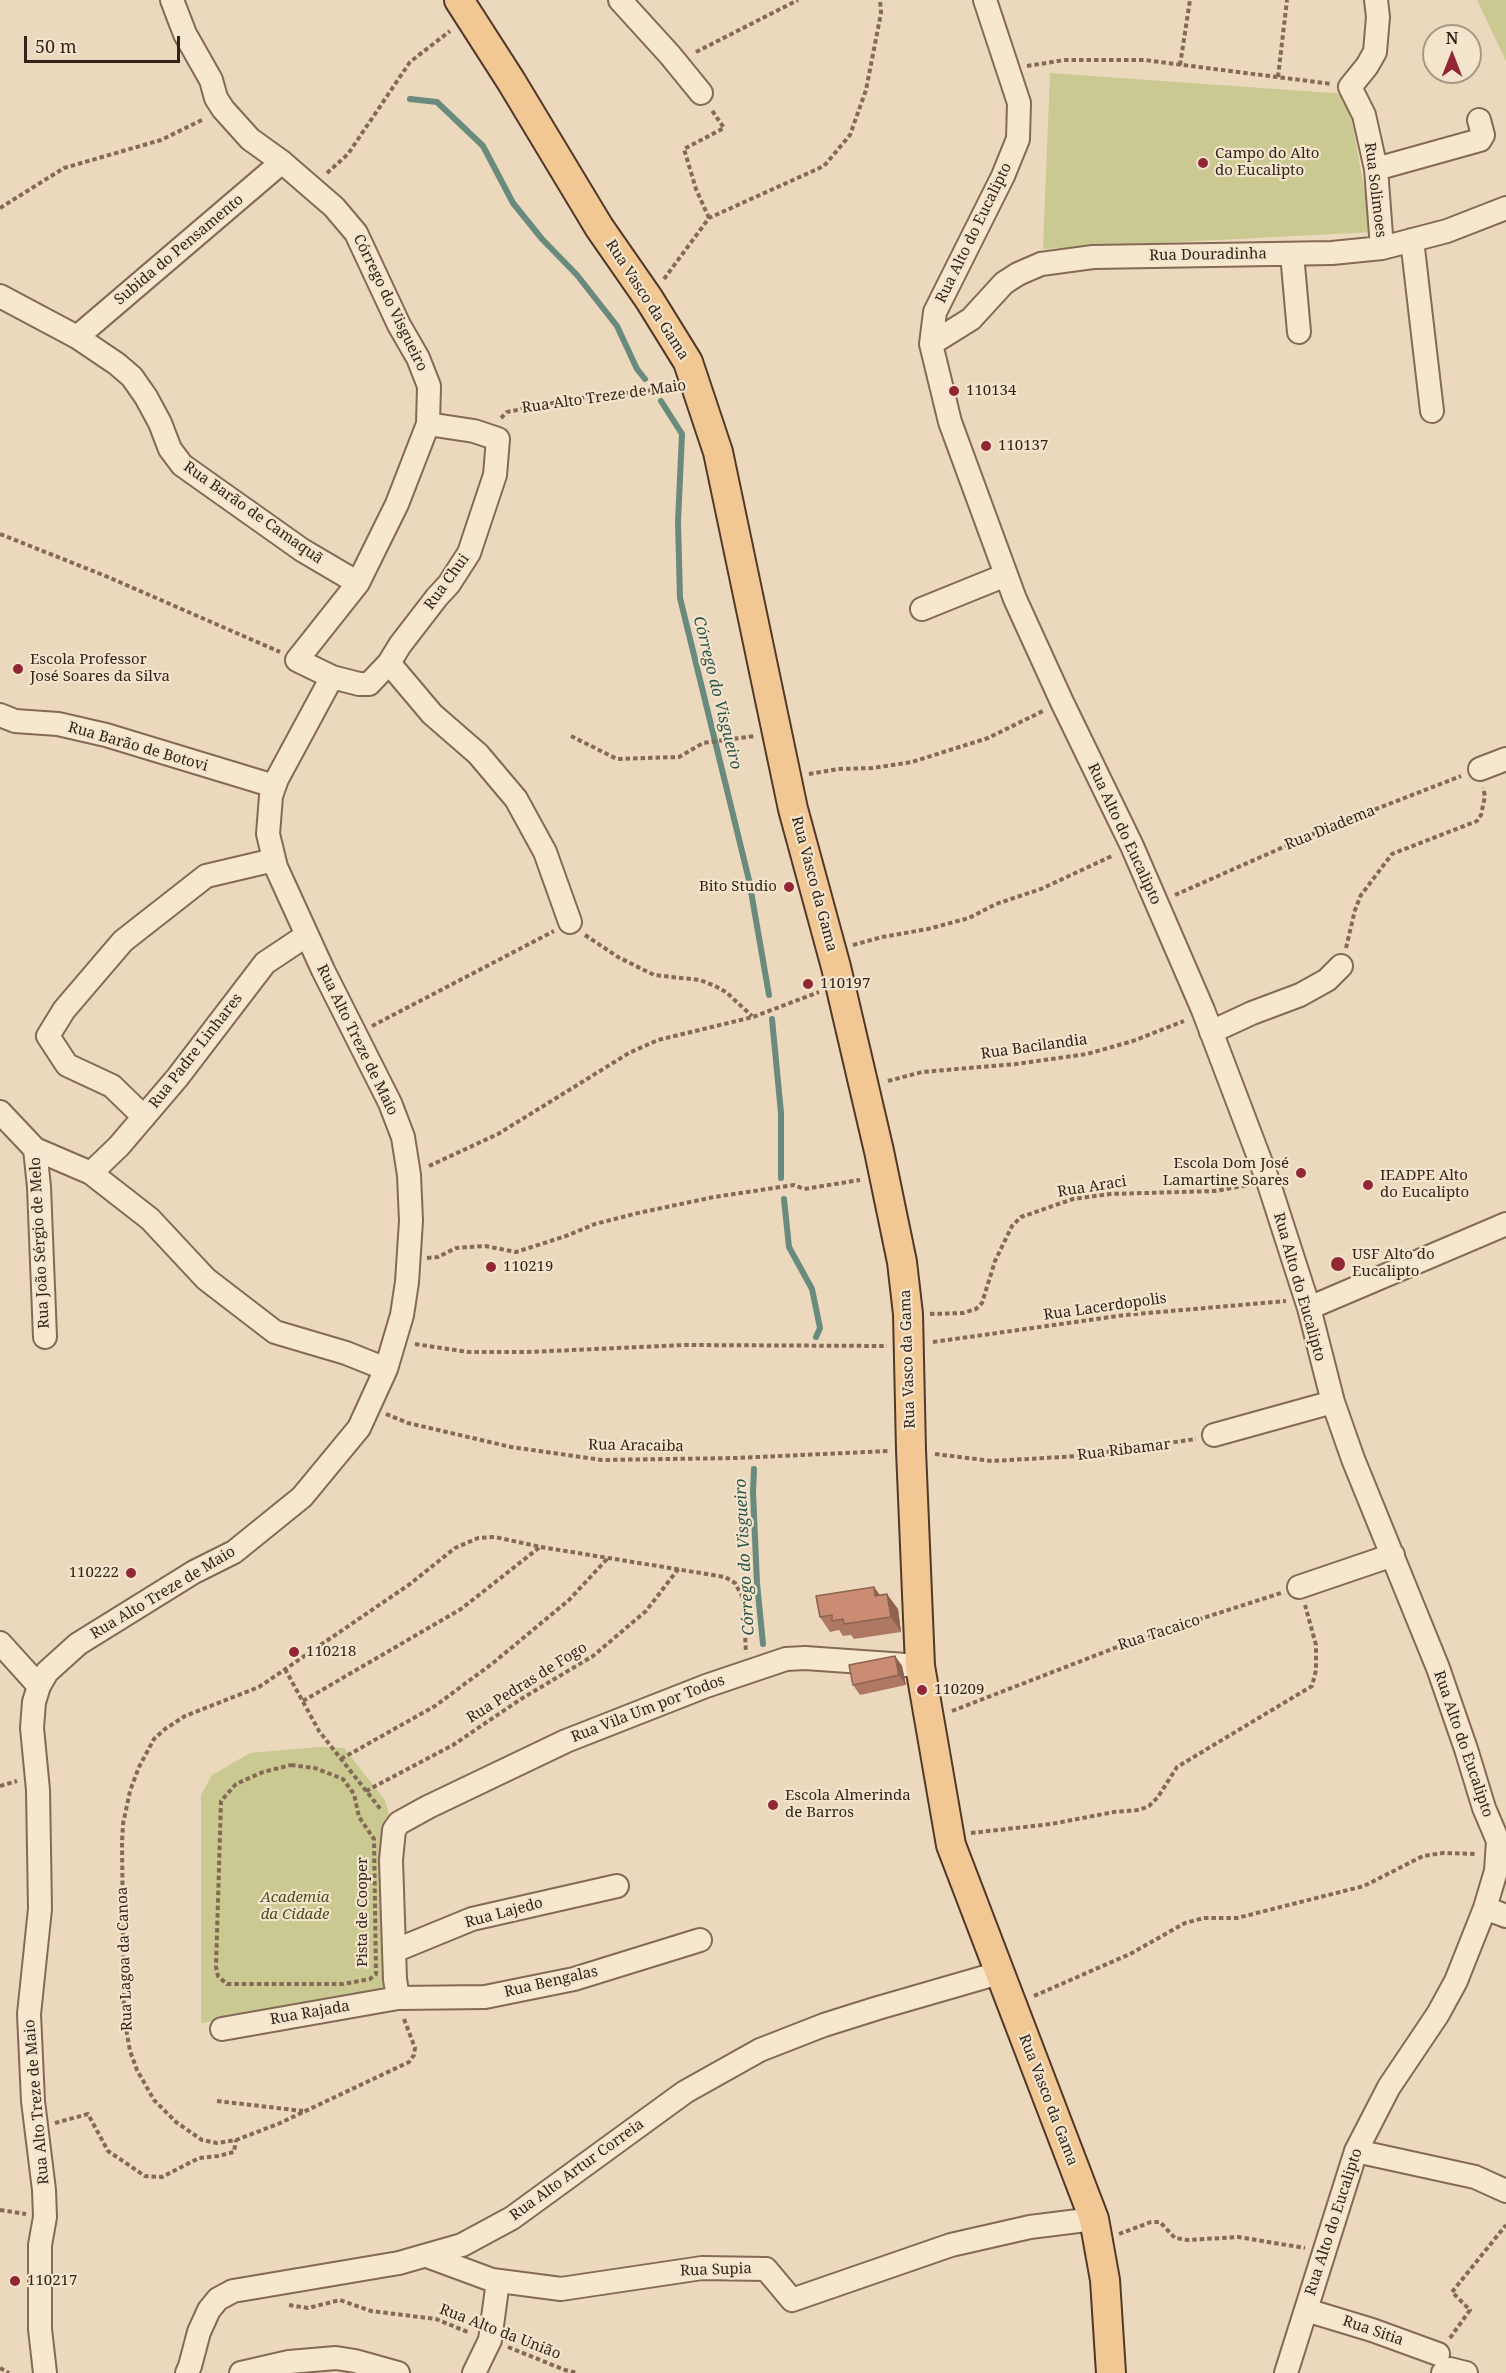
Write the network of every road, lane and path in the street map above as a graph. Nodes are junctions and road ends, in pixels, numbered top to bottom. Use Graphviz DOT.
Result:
graph roads {
  1 [pos="172,0"];
  2 [pos="620,0"];
  3 [pos="798,0"];
  4 [pos="880,0"];
  5 [pos="985,0"];
  6 [pos="1191,0"];
  7 [pos="1287,0"];
  8 [pos="1376,0"];
  9 [pos="464,8"];
  10 [pos="676,62"];
  11 [pos="1180,64"];
  12 [pos="1008,69"];
  13 [pos="1278,77"];
  14 [pos="1350,87"];
  15 [pos="701,93"];
  16 [pos="223,109"];
  17 [pos="1479,120"];
  18 [pos="282,162"];
  19 [pos="1376,170"];
  20 [pos="311,187"];
  21 [pos="0,208"];
  22 [pos="1506,208"];
  23 [pos="709,218"];
  24 [pos="1412,240"];
  25 [pos="1382,248"];
  26 [pos="1292,254"];
  27 [pos="0,296"];
  28 [pos="649,299"];
  29 [pos="1299,332"];
  30 [pos="77,338"];
  31 [pos="931,344"];
  32 [pos="696,384"];
  33 [pos="1432,411"];
  34 [pos="428,424"];
  35 [pos="498,439"];
  36 [pos="0,534"];
  37 [pos="1006,575"];
  38 [pos="358,583"];
  39 [pos="922,609"];
  40 [pos="304,663"];
  41 [pos="389,663"];
  42 [pos="332,677"];
  43 [pos="1062,702"];
  44 [pos="0,715"];
  45 [pos="777,734"];
  46 [pos="571,736"];
  47 [pos="1506,759"];
  48 [pos="1480,769"];
  49 [pos="787,778"];
  50 [pos="274,786"];
  51 [pos="1132,846"];
  52 [pos="274,860"];
  53 [pos="1157,903"];
  54 [pos="570,922"];
  55 [pos="307,935"];
  56 [pos="832,950"];
  57 [pos="1341,966"];
  58 [pos="840,984"];
  59 [pos="1203,1010"];
  60 [pos="753,1017"];
  61 [pos="1211,1032"];
  62 [pos="355,1035"];
  63 [pos="863,1087"];
  64 [pos="0,1112"];
  65 [pos="144,1117"];
  66 [pos="34,1149"];
  67 [pos="91,1173"];
  68 [pos="409,1175"];
  69 [pos="885,1176"];
  70 [pos="1268,1181"];
  71 [pos="1506,1224"];
  72 [pos="409,1258"];
  73 [pos="1306,1301"];
  74 [pos="908,1314"];
  75 [pos="45,1337"];
  76 [pos="394,1340"];
  77 [pos="909,1346"];
  78 [pos="386,1369"];
  79 [pos="1333,1402"];
  80 [pos="368,1406"];
  81 [pos="1214,1435"];
  82 [pos="911,1450"];
  83 [pos="541,1547"];
  84 [pos="1394,1555"];
  85 [pos="608,1557"];
  86 [pos="679,1568"];
  87 [pos="1299,1587"];
  88 [pos="0,1643"];
  89 [pos="920,1666"];
  90 [pos="285,1669"];
  91 [pos="746,1672"];
  92 [pos="39,1686"];
  93 [pos="303,1701"];
  94 [pos="927,1717"];
  95 [pos="341,1759"];
  96 [pos="366,1791"];
  97 [pos="394,1827"];
  98 [pos="949,1836"];
  99 [pos="1500,1844"];
  100 [pos="617,1886"];
  101 [pos="1496,1912"];
  102 [pos="700,1940"];
  103 [pos="394,1951"];
  104 [pos="999,1973"];
  105 [pos="227,1984"];
  106 [pos="398,1998"];
  107 [pos="1011,2006"];
  108 [pos="222,2029"];
  109 [pos="217,2101"];
  110 [pos="305,2111"];
  111 [pos="47,2125"];
  112 [pos="236,2139"];
  113 [pos="1356,2151"];
  114 [pos="1506,2192"];
  115 [pos="1506,2225"];
  116 [pos="1096,2230"];
  117 [pos="1324,2251"];
  118 [pos="426,2256"];
  119 [pos="498,2281"];
  120 [pos="287,2304"];
  121 [pos="1306,2310"];
  122 [pos="490,2340"];
  123 [pos="1441,2364"];
  124 [pos="0,2368"];
  125 [pos="9,2373"];
  126 [pos="45,2373"];
  127 [pos="187,2373"];
  128 [pos="241,2373"];
  129 [pos="398,2373"];
  130 [pos="474,2373"];
  131 [pos="577,2373"];
  132 [pos="1111,2373"];
  133 [pos="1286,2373"];
  134 [pos="1466,2373"];
  1 -- 16 [label="street, Córrego do Visgueiro"];
  2 -- 10 [label="street"];
  3 -- 10 [label="path"];
  4 -- 23 [label="path"];
  5 -- 12 [label="street, Rua Alto do Eucalipto"];
  6 -- 11 [label="path"];
  7 -- 13 [label="path"];
  8 -- 14 [label="street"];
  9 -- 20 [label="path"];
  9 -- 28 [label="main road, Rua Vasco da Gama"];
  10 -- 15 [label="street"];
  11 -- 12 [label="path"];
  11 -- 13 [label="path"];
  12 -- 31 [label="street, Rua Alto do Eucalipto"];
  13 -- 14 [label="path"];
  14 -- 19 [label="street, Rua Solimoes"];
  15 -- 23 [label="path"];
  16 -- 18 [label="street, Córrego do Visgueiro"];
  16 -- 21 [label="path"];
  17 -- 19 [label="street"];
  18 -- 20 [label="street, Córrego do Visgueiro"];
  18 -- 30 [label="street, Subida do Pensamento"];
  19 -- 25 [label="street, Rua Solimoes"];
  20 -- 34 [label="street, Córrego do Visgueiro"];
  22 -- 24 [label="street, Rua Douradinha"];
  23 -- 28 [label="path"];
  24 -- 25 [label="street, Rua Douradinha"];
  24 -- 33 [label="street"];
  25 -- 26 [label="street, Rua Douradinha"];
  26 -- 29 [label="street"];
  26 -- 31 [label="street, Rua Douradinha"];
  27 -- 30 [label="street, Rua Barão de Camaquã"];
  28 -- 32 [label="main road, Rua Vasco da Gama"];
  30 -- 38 [label="street, Rua Barão de Camaquã"];
  31 -- 37 [label="street, Rua Alto do Eucalipto"];
  32 -- 35 [label="path, Rua Alto Treze de Maio"];
  32 -- 45 [label="main road, Rua Vasco da Gama"];
  34 -- 35 [label="street"];
  34 -- 38 [label="street"];
  35 -- 41 [label="street, Rua Chui"];
  36 -- 40 [label="path"];
  37 -- 39 [label="street"];
  37 -- 43 [label="street, Rua Alto do Eucalipto"];
  38 -- 40 [label="street"];
  40 -- 42 [label="street, Rua Chui"];
  41 -- 42 [label="street, Rua Chui"];
  41 -- 54 [label="street"];
  42 -- 50 [label="street, Rua Alto Treze de Maio"];
  43 -- 49 [label="path"];
  43 -- 51 [label="street, Rua Alto do Eucalipto"];
  44 -- 50 [label="street, Rua Barão de Botovi"];
  45 -- 46 [label="path"];
  45 -- 49 [label="main road, Rua Vasco da Gama"];
  47 -- 48 [label="street"];
  48 -- 53 [label="path, Rua Diadema"];
  48 -- 57 [label="path"];
  49 -- 56 [label="main road, Rua Vasco da Gama"];
  50 -- 52 [label="street, Rua Alto Treze de Maio"];
  51 -- 53 [label="street, Rua Alto do Eucalipto"];
  51 -- 56 [label="path"];
  52 -- 55 [label="street, Rua Alto Treze de Maio"];
  52 -- 65 [label="street"];
  53 -- 59 [label="street, Rua Alto do Eucalipto"];
  54 -- 60 [label="path"];
  54 -- 62 [label="path"];
  55 -- 62 [label="street, Rua Alto Treze de Maio"];
  55 -- 65 [label="street, Rua Padre Linhares"];
  56 -- 58 [label="main road, Rua Vasco da Gama"];
  57 -- 61 [label="street"];
  58 -- 60 [label="path"];
  58 -- 63 [label="main road, Rua Vasco da Gama"];
  59 -- 61 [label="street, Rua Alto do Eucalipto"];
  59 -- 63 [label="path, Rua Bacilandia"];
  60 -- 68 [label="path"];
  61 -- 70 [label="street, Rua Alto do Eucalipto"];
  62 -- 68 [label="street, Rua Alto Treze de Maio"];
  63 -- 69 [label="main road, Rua Vasco da Gama"];
  64 -- 66 [label="street"];
  65 -- 67 [label="street, Rua Padre Linhares"];
  66 -- 67 [label="street"];
  66 -- 75 [label="street, Rua João Sérgio de Melo"];
  67 -- 78 [label="street"];
  68 -- 72 [label="street, Rua Alto Treze de Maio"];
  69 -- 72 [label="path"];
  69 -- 74 [label="main road, Rua Vasco da Gama"];
  70 -- 73 [label="street, Rua Alto do Eucalipto"];
  70 -- 74 [label="path, Rua Araci"];
  71 -- 73 [label="street"];
  72 -- 76 [label="street, Rua Alto Treze de Maio"];
  73 -- 77 [label="path, Rua Lacerdopolis"];
  73 -- 79 [label="street, Rua Alto do Eucalipto"];
  74 -- 77 [label="main road, Rua Vasco da Gama"];
  76 -- 77 [label="path, Rua Lacerdopolis"];
  76 -- 78 [label="street, Rua Alto Treze de Maio"];
  77 -- 82 [label="main road, Rua Vasco da Gama"];
  78 -- 80 [label="street, Rua Alto Treze de Maio"];
  79 -- 81 [label="street"];
  79 -- 84 [label="street, Rua Alto do Eucalipto"];
  80 -- 82 [label="path, Rua Aracaiba"];
  80 -- 92 [label="street, Rua Alto Treze de Maio"];
  81 -- 82 [label="path, Rua Ribamar"];
  82 -- 89 [label="main road, Rua Vasco da Gama"];
  83 -- 85 [label="path, Rua Lagoa da Canoa"];
  83 -- 90 [label="path, Rua Lagoa da Canoa"];
  83 -- 93 [label="path"];
  84 -- 87 [label="street"];
  84 -- 99 [label="street, Rua Alto do Eucalipto"];
  85 -- 86 [label="path, Rua Lagoa da Canoa"];
  85 -- 95 [label="path"];
  86 -- 91 [label="path, Rua Lagoa da Canoa"];
  86 -- 96 [label="path, Rua Pedras de Fogo"];
  87 -- 94 [label="path, Rua Tacaico"];
  87 -- 98 [label="path"];
  88 -- 92 [label="street"];
  89 -- 91 [label="street, Rua Vila Um por Todos"];
  89 -- 94 [label="main road, Rua Vasco da Gama"];
  90 -- 93 [label="path"];
  90 -- 112 [label="path, Rua Lagoa da Canoa"];
  91 -- 97 [label="street, Rua Vila Um por Todos"];
  92 -- 126 [label="street, Rua Alto Treze de Maio"];
  93 -- 95 [label="path"];
  94 -- 98 [label="main road, Rua Vasco da Gama"];
  95 -- 96 [label="path"];
  96 -- 97 [label="path"];
  97 -- 103 [label="street"];
  98 -- 104 [label="main road, Rua Vasco da Gama"];
  99 -- 101 [label="street, Rua Alto do Eucalipto"];
  99 -- 107 [label="path"];
  100 -- 103 [label="street, Rua Lajedo"];
  101 -- 113 [label="street, Rua Alto do Eucalipto"];
  102 -- 106 [label="street, Rua Bengalas"];
  103 -- 106 [label="street"];
  104 -- 107 [label="main road, Rua Vasco da Gama"];
  104 -- 118 [label="street, Rua Alto Artur Correia"];
  105 -- 105 [label="path, Pista de Cooper"];
  106 -- 108 [label="street, Rua Rajada"];
  106 -- 110 [label="path, Rua Lagoa da Canoa"];
  107 -- 116 [label="main road, Rua Vasco da Gama"];
  109 -- 110 [label="path"];
  110 -- 112 [label="path, Rua Lagoa da Canoa"];
  111 -- 112 [label="path"];
  113 -- 114 [label="street"];
  113 -- 117 [label="street, Rua Alto do Eucalipto"];
  115 -- 123 [label="path"];
  116 -- 117 [label="path"];
  116 -- 119 [label="street, Rua Supia"];
  116 -- 132 [label="main road, Rua Vasco da Gama"];
  117 -- 121 [label="street, Rua Alto do Eucalipto"];
  118 -- 119 [label="street, Rua Supia"];
  118 -- 127 [label="street, Rua Alto Artur Correia"];
  119 -- 122 [label="street"];
  120 -- 122 [label="path, Rua Alto da União"];
  121 -- 123 [label="street, Rua Sitia"];
  121 -- 133 [label="street, Rua Alto do Eucalipto"];
  122 -- 130 [label="street"];
  122 -- 131 [label="path, Rua Alto da União"];
  123 -- 134 [label="street, Rua Sitia"];
  124 -- 125 [label="path"];
  128 -- 129 [label="street"];
}
